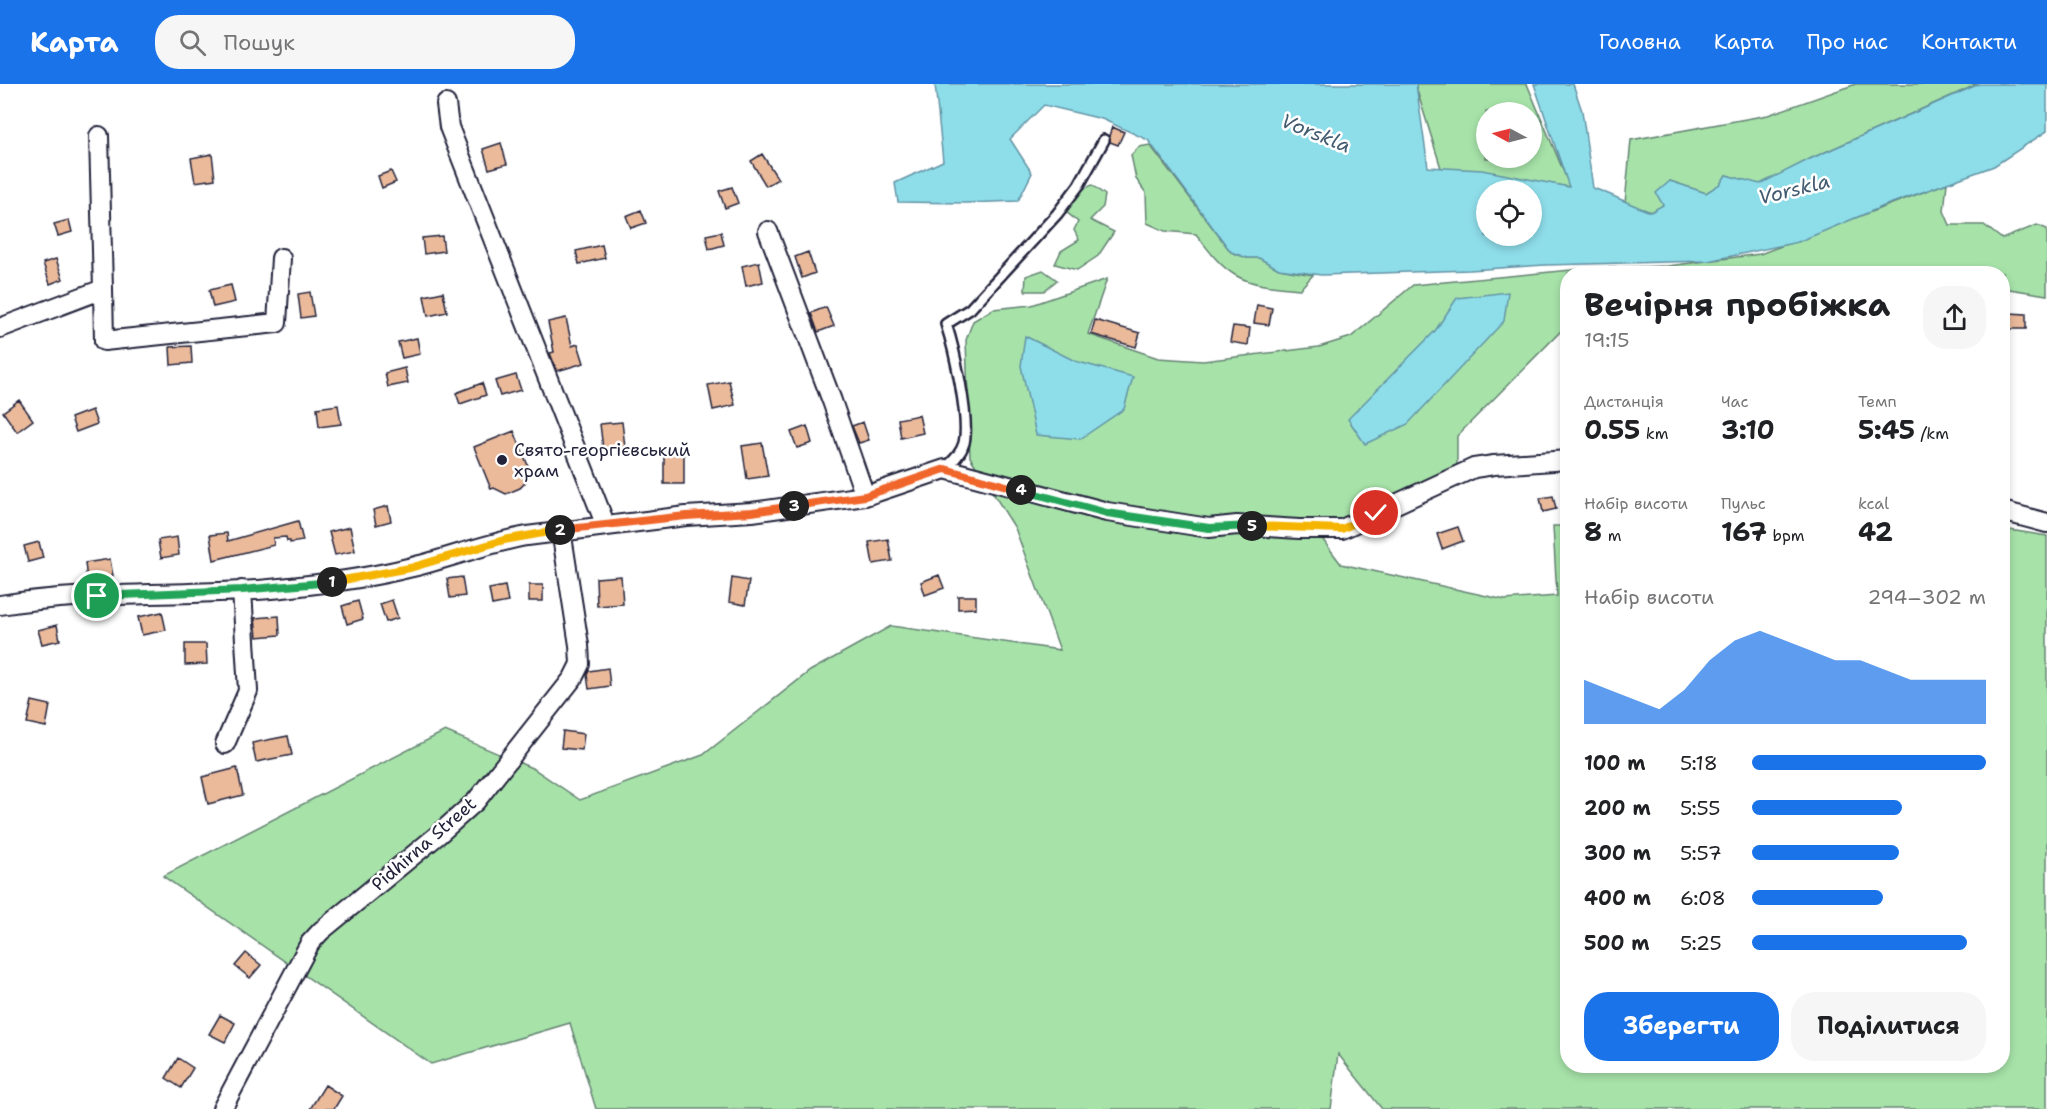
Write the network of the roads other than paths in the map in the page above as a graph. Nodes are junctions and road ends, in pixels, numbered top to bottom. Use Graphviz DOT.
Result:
graph roads {
  1 [pos="446,104"];
  2 [pos="99,136"];
  3 [pos="1104,140"];
  4 [pos="768,231"];
  5 [pos="281,258"];
  6 [pos="103,289"];
  7 [pos="0,328"];
  8 [pos="1560,461"];
  9 [pos="945,469"];
  10 [pos="865,496"];
  11 [pos="2010,513"];
  12 [pos="2047,523"];
  13 [pos="606,526"];
  14 [pos="561,530"];
  15 [pos="242,590"];
  16 [pos="0,605"];
  17 [pos="225,744"];
  18 [pos="222,1109"];
  1 -- 13 [label="street"];
  2 -- 6 [label="street"];
  3 -- 9 [label="lane"];
  4 -- 10 [label="street"];
  5 -- 6 [label="street"];
  6 -- 7 [label="street"];
  8 -- 9 [label="street"];
  9 -- 10 [label="street"];
  10 -- 13 [label="street"];
  11 -- 12 [label="street"];
  13 -- 14 [label="street"];
  14 -- 15 [label="street"];
  14 -- 18 [label="street, Pidhirna Street"];
  15 -- 16 [label="street"];
  15 -- 17 [label="street"];
}
